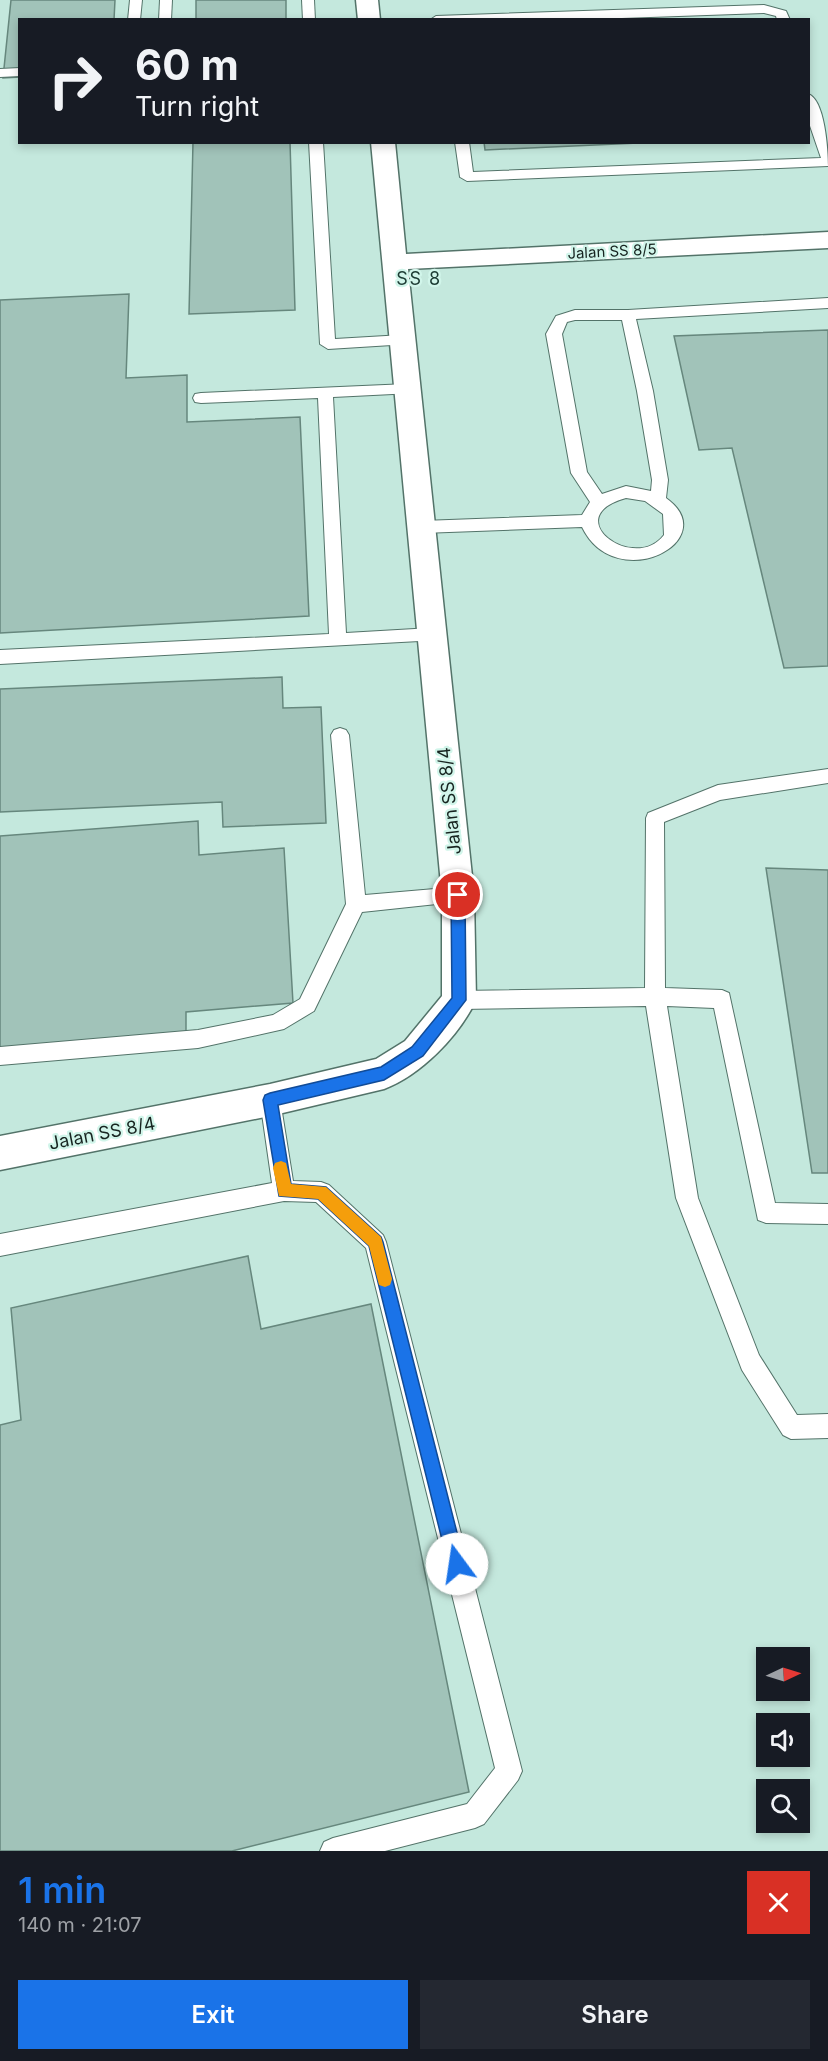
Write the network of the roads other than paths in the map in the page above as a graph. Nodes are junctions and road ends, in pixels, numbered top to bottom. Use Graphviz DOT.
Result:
graph roads {
  1 [pos="136,0"];
  2 [pos="166,0"];
  3 [pos="308,0"];
  4 [pos="367,0"];
  5 [pos="134,18"];
  6 [pos="165,18"];
  7 [pos="309,18"];
  8 [pos="369,18"];
  9 [pos="496,18"];
  10 [pos="783,18"];
  11 [pos="18,72"];
  12 [pos="0,73"];
  13 [pos="810,104"];
  14 [pos="316,144"];
  15 [pos="383,144"];
  16 [pos="462,144"];
  17 [pos="828,161"];
  18 [pos="828,240"];
  19 [pos="396,262"];
  20 [pos="828,303"];
  21 [pos="628,315"];
  22 [pos="403,340"];
  23 [pos="408,388"];
  24 [pos="325,392"];
  25 [pos="201,398"];
  26 [pos="658,499"];
  27 [pos="598,502"];
  28 [pos="589,521"];
  29 [pos="422,527"];
  30 [pos="432,636"];
  31 [pos="338,640"];
  32 [pos="0,657"];
  33 [pos="340,735"];
  34 [pos="828,776"];
  35 [pos="458,895"];
  36 [pos="356,904"];
  37 [pos="655,997"];
  38 [pos="459,1000"];
  39 [pos="0,1056"];
  40 [pos="270,1100"];
  41 [pos="0,1153"];
  42 [pos="284,1191"];
  43 [pos="828,1214"];
  44 [pos="0,1245"];
  45 [pos="828,1426"];
  46 [pos="333,1851"];
  1 -- 5 [label="lane"];
  2 -- 6 [label="lane"];
  3 -- 7 [label="lane"];
  4 -- 8 [label="street"];
  9 -- 10 [label="lane"];
  11 -- 12 [label="lane"];
  13 -- 17 [label="lane"];
  14 -- 22 [label="lane"];
  15 -- 19 [label="street, Jalan SS 8/4"];
  16 -- 17 [label="lane"];
  18 -- 19 [label="street, Jalan SS 8/5"];
  19 -- 22 [label="street, Jalan SS 8/4"];
  20 -- 21 [label="lane"];
  21 -- 26 [label="lane"];
  21 -- 27 [label="lane"];
  22 -- 23 [label="street, Jalan SS 8/4"];
  23 -- 24 [label="lane"];
  23 -- 29 [label="street, Jalan SS 8/4"];
  24 -- 25 [label="lane"];
  24 -- 31 [label="lane"];
  26 -- 27 [label="lane"];
  26 -- 28 [label="lane"];
  27 -- 28 [label="lane"];
  28 -- 29 [label="lane"];
  29 -- 30 [label="street, Jalan SS 8/4"];
  30 -- 31 [label="lane"];
  30 -- 35 [label="street, Jalan SS 8/4"];
  31 -- 32 [label="lane"];
  33 -- 36 [label="lane"];
  34 -- 37 [label="lane"];
  35 -- 36 [label="lane"];
  35 -- 38 [label="street, Jalan SS 8/4"];
  36 -- 39 [label="lane"];
  37 -- 38 [label="lane"];
  37 -- 43 [label="lane"];
  37 -- 45 [label="lane"];
  38 -- 40 [label="street, Jalan SS 8/4"];
  40 -- 41 [label="street, Jalan SS 8/4"];
  40 -- 42 [label="lane"];
  42 -- 44 [label="lane"];
  42 -- 46 [label="lane"];
}
